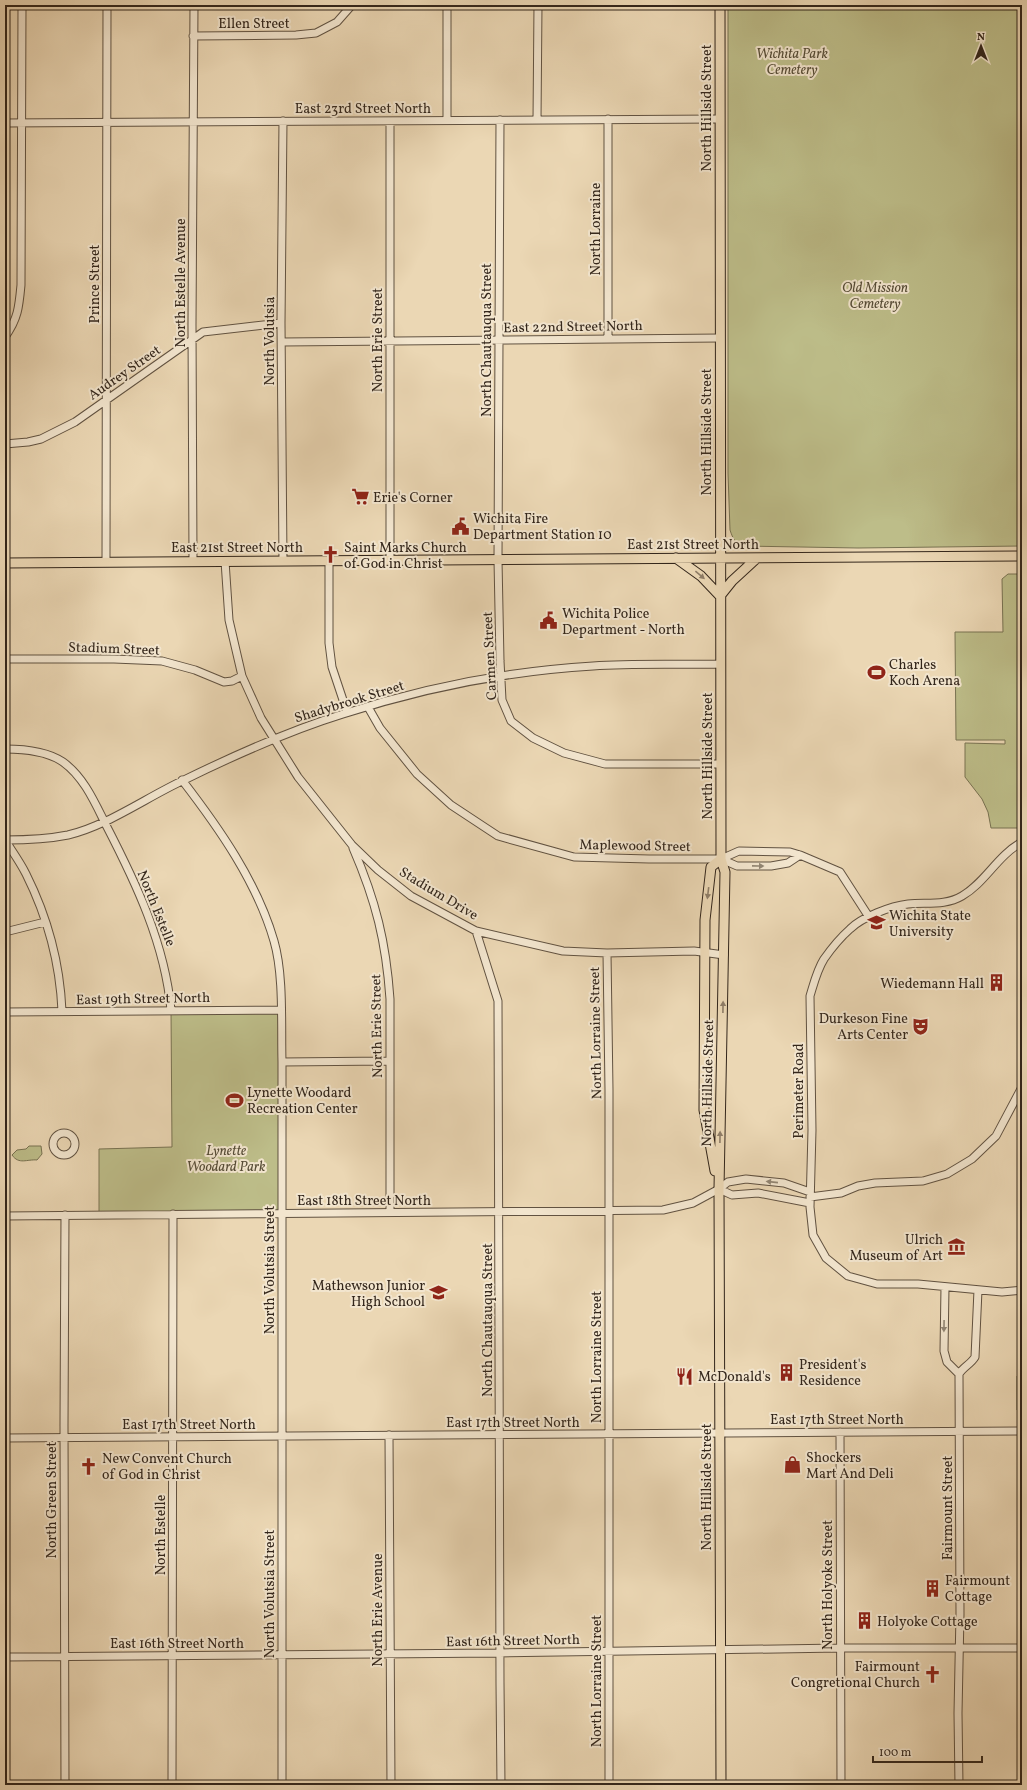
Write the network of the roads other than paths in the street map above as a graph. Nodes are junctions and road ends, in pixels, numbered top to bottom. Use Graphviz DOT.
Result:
graph roads {
  1 [pos="22,5"];
  2 [pos="108,5"];
  3 [pos="194,5"];
  4 [pos="352,5"];
  5 [pos="447,5"];
  6 [pos="538,5"];
  7 [pos="720,5"];
  8 [pos="193,36"];
  9 [pos="608,119"];
  10 [pos="720,119"];
  11 [pos="447,120"];
  12 [pos="500,120"];
  13 [pos="537,120"];
  14 [pos="283,121"];
  15 [pos="390,121"];
  16 [pos="107,122"];
  17 [pos="193,122"];
  18 [pos="5,123"];
  19 [pos="21,123"];
  20 [pos="281,322"];
  21 [pos="6,336"];
  22 [pos="720,338"];
  23 [pos="608,339"];
  24 [pos="192,340"];
  25 [pos="499,340"];
  26 [pos="390,341"];
  27 [pos="282,342"];
  28 [pos="106,401"];
  29 [pos="5,444"];
  30 [pos="1022,556"];
  31 [pos="676,558"];
  32 [pos="720,558"];
  33 [pos="757,558"];
  34 [pos="390,560"];
  35 [pos="498,560"];
  36 [pos="193,561"];
  37 [pos="225,561"];
  38 [pos="283,561"];
  39 [pos="329,561"];
  40 [pos="106,562"];
  41 [pos="5,563"];
  42 [pos="720,596"];
  43 [pos="5,659"];
  44 [pos="721,664"];
  45 [pos="242,676"];
  46 [pos="501,677"];
  47 [pos="368,707"];
  48 [pos="347,712"];
  49 [pos="274,739"];
  50 [pos="5,749"];
  51 [pos="721,764"];
  52 [pos="182,780"];
  53 [pos="104,821"];
  54 [pos="5,840"];
  55 [pos="1022,842"];
  56 [pos="352,845"];
  57 [pos="800,855"];
  58 [pos="721,859"];
  59 [pos="869,917"];
  60 [pos="45,922"];
  61 [pos="476,931"];
  62 [pos="5,932"];
  63 [pos="607,953"];
  64 [pos="704,953"];
  65 [pos="724,955"];
  66 [pos="171,1010"];
  67 [pos="281,1010"];
  68 [pos="62,1011"];
  69 [pos="5,1012"];
  70 [pos="389,1061"];
  71 [pos="282,1062"];
  72 [pos="1022,1087"];
  73 [pos="719,1190"];
  74 [pos="810,1197"];
  75 [pos="608,1210"];
  76 [pos="500,1211"];
  77 [pos="390,1212"];
  78 [pos="282,1213"];
  79 [pos="173,1214"];
  80 [pos="65,1215"];
  81 [pos="5,1216"];
  82 [pos="945,1287"];
  83 [pos="978,1290"];
  84 [pos="1022,1290"];
  85 [pos="959,1374"];
  86 [pos="959,1431"];
  87 [pos="1022,1431"];
  88 [pos="840,1432"];
  89 [pos="721,1433"];
  90 [pos="609,1434"];
  91 [pos="390,1435"];
  92 [pos="500,1435"];
  93 [pos="282,1436"];
  94 [pos="173,1437"];
  95 [pos="5,1438"];
  96 [pos="64,1438"];
  97 [pos="960,1647"];
  98 [pos="840,1648"];
  99 [pos="1022,1648"];
  100 [pos="720,1651"];
  101 [pos="609,1652"];
  102 [pos="499,1653"];
  103 [pos="389,1654"];
  104 [pos="283,1656"];
  105 [pos="5,1657"];
  106 [pos="64,1657"];
  107 [pos="172,1657"];
  108 [pos="64,1785"];
  109 [pos="172,1785"];
  110 [pos="282,1785"];
  111 [pos="391,1785"];
  112 [pos="501,1785"];
  113 [pos="609,1785"];
  114 [pos="720,1785"];
  115 [pos="841,1785"];
  116 [pos="959,1785"];
  1 -- 19 [label="street"];
  2 -- 16 [label="street, Prince Street"];
  3 -- 8 [label="street, North Estelle Avenue"];
  4 -- 8 [label="street, Ellen Street"];
  5 -- 11 [label="street"];
  6 -- 13 [label="street"];
  7 -- 10 [label="main road, North Hillside Street"];
  8 -- 17 [label="street, North Estelle Avenue"];
  9 -- 10 [label="street, East 23rd Street North"];
  9 -- 13 [label="street, East 23rd Street North"];
  9 -- 23 [label="street, North Lorraine"];
  10 -- 22 [label="main road, North Hillside Street"];
  11 -- 12 [label="street, East 23rd Street North"];
  11 -- 15 [label="street, East 23rd Street North"];
  12 -- 13 [label="street, East 23rd Street North"];
  12 -- 25 [label="street, North Chautauqua Street"];
  14 -- 15 [label="street, East 23rd Street North"];
  14 -- 17 [label="street, East 23rd Street North"];
  14 -- 20 [label="street, North Volutsia"];
  15 -- 26 [label="street, North Erie Street"];
  16 -- 17 [label="street, East 23rd Street North"];
  16 -- 19 [label="street, East 23rd Street North"];
  16 -- 28 [label="street, Prince Street"];
  17 -- 24 [label="street, North Estelle Avenue"];
  18 -- 19 [label="street, East 23rd Street North"];
  19 -- 21 [label="street"];
  20 -- 24 [label="street, Audrey Street"];
  20 -- 27 [label="street, North Volutsia"];
  22 -- 23 [label="street, East 22nd Street North"];
  22 -- 32 [label="main road, North Hillside Street"];
  23 -- 25 [label="street, East 22nd Street North"];
  24 -- 28 [label="street, Audrey Street"];
  24 -- 36 [label="street, North Estelle Avenue"];
  25 -- 26 [label="street, East 22nd Street North"];
  25 -- 35 [label="street, North Chautauqua Street"];
  26 -- 27 [label="street, East 22nd Street North"];
  26 -- 34 [label="street, North Erie Street"];
  27 -- 38 [label="street, North Volutsia"];
  28 -- 29 [label="street, Audrey Street"];
  28 -- 40 [label="street, Prince Street"];
  30 -- 33 [label="main road, East 21st Street North"];
  31 -- 32 [label="main road, East 21st Street North"];
  31 -- 35 [label="main road, East 21st Street North"];
  31 -- 42 [label="main road, one-way"];
  32 -- 33 [label="main road, East 21st Street North"];
  32 -- 42 [label="main road, North Hillside Street"];
  33 -- 42 [label="main road"];
  34 -- 35 [label="main road, East 21st Street North"];
  34 -- 39 [label="main road, East 21st Street North"];
  35 -- 46 [label="street, Carmen Street"];
  36 -- 37 [label="main road, East 21st Street North"];
  36 -- 40 [label="main road, East 21st Street North"];
  37 -- 38 [label="main road, East 21st Street North"];
  37 -- 45 [label="street"];
  38 -- 39 [label="main road, East 21st Street North"];
  39 -- 48 [label="street"];
  40 -- 41 [label="main road, East 21st Street North"];
  42 -- 44 [label="main road, North Hillside Street"];
  43 -- 45 [label="street, Stadium Street"];
  44 -- 46 [label="street, Shadybrook Street"];
  44 -- 51 [label="main road, North Hillside Street"];
  45 -- 49 [label="street, Stadium Drive"];
  46 -- 47 [label="street, Shadybrook Street"];
  46 -- 51 [label="street, Carmen Street"];
  47 -- 48 [label="street, Shadybrook Street"];
  47 -- 58 [label="street, Maplewood Street"];
  48 -- 49 [label="street, Shadybrook Street"];
  49 -- 52 [label="street, Shadybrook Street"];
  49 -- 56 [label="street, Stadium Drive"];
  50 -- 53 [label="street, North Estelle"];
  51 -- 58 [label="main road, North Hillside Street"];
  52 -- 53 [label="street, Shadybrook Street"];
  52 -- 67 [label="street, North Volutsia Street"];
  53 -- 54 [label="street, Shadybrook Street"];
  53 -- 66 [label="street, North Estelle"];
  54 -- 60 [label="street"];
  55 -- 59 [label="street, Perimeter Road"];
  56 -- 61 [label="street, Stadium Drive"];
  56 -- 70 [label="street, North Erie Street"];
  57 -- 58 [label="street"];
  58 -- 57 [label="street, one-way"];
  57 -- 59 [label="street"];
  58 -- 64 [label="main road, North Hillside Street, one-way"];
  58 -- 65 [label="main road, North Hillside Street"];
  59 -- 74 [label="street, Perimeter Road"];
  60 -- 62 [label="street"];
  60 -- 68 [label="street"];
  61 -- 63 [label="street, Stadium Drive"];
  61 -- 76 [label="street, North Chautauqua Street"];
  63 -- 64 [label="street, Stadium Drive"];
  63 -- 75 [label="street, North Lorraine Street"];
  64 -- 65 [label="street, Stadium Drive"];
  64 -- 73 [label="main road, North Hillside Street"];
  73 -- 65 [label="main road, North Hillside Street, one-way"];
  66 -- 67 [label="street, East 19th Street North"];
  66 -- 68 [label="street, East 19th Street North"];
  67 -- 71 [label="street, North Volutsia Street"];
  68 -- 69 [label="street, East 19th Street North"];
  70 -- 71 [label="street"];
  70 -- 77 [label="street, North Erie Street"];
  71 -- 78 [label="street, North Volutsia Street"];
  72 -- 74 [label="street"];
  73 -- 74 [label="street"];
  74 -- 73 [label="street, East 18th Street North, one-way"];
  73 -- 75 [label="street, East 18th Street North"];
  73 -- 89 [label="main road, North Hillside Street"];
  74 -- 82 [label="street, Perimeter Road"];
  75 -- 76 [label="street, East 18th Street North"];
  75 -- 90 [label="street, North Lorraine Street"];
  76 -- 77 [label="street, East 18th Street North"];
  76 -- 92 [label="street, North Chautauqua Street"];
  77 -- 78 [label="street, East 18th Street North"];
  78 -- 79 [label="street, East 18th Street North"];
  78 -- 93 [label="street, North Volutsia Street"];
  79 -- 80 [label="street, East 18th Street North"];
  79 -- 94 [label="street, North Estelle"];
  80 -- 81 [label="street, East 18th Street North"];
  80 -- 96 [label="street, North Green Street"];
  82 -- 83 [label="street, Perimeter Road"];
  82 -- 85 [label="street, one-way"];
  83 -- 84 [label="street, Perimeter Road"];
  83 -- 85 [label="street"];
  85 -- 86 [label="street, Fairmount Street"];
  86 -- 87 [label="street, East 17th Street North"];
  86 -- 88 [label="street, East 17th Street North"];
  86 -- 97 [label="street, Fairmount Street"];
  88 -- 89 [label="street, East 17th Street North"];
  88 -- 98 [label="street, North Holyoke Street"];
  89 -- 90 [label="street, East 17th Street North"];
  89 -- 100 [label="main road, North Hillside Street"];
  90 -- 92 [label="street, East 17th Street North"];
  90 -- 101 [label="street, North Lorraine Street"];
  91 -- 92 [label="street, East 17th Street North"];
  91 -- 93 [label="street, East 17th Street North"];
  91 -- 103 [label="street, North Erie Avenue"];
  92 -- 102 [label="street, North Chautauqua Street"];
  93 -- 94 [label="street, East 17th Street North"];
  93 -- 104 [label="street, North Volutsia Street"];
  94 -- 96 [label="street, East 17th Street North"];
  94 -- 107 [label="street, North Estelle"];
  95 -- 96 [label="street, East 17th Street North"];
  96 -- 106 [label="street, North Green Street"];
  97 -- 98 [label="street, East 16th Street North"];
  97 -- 99 [label="street, East 16th Street North"];
  97 -- 116 [label="street, Fairmount Street"];
  98 -- 100 [label="street, East 16th Street North"];
  98 -- 115 [label="street, North Holyoke Street"];
  100 -- 101 [label="street, East 16th Street North"];
  100 -- 114 [label="main road, North Hillside Street"];
  101 -- 102 [label="street, East 16th Street North"];
  101 -- 113 [label="street, North Lorraine Street"];
  102 -- 103 [label="street, East 16th Street North"];
  102 -- 112 [label="street, North Chautauqua Street"];
  103 -- 104 [label="street, East 16th Street North"];
  103 -- 111 [label="street, North Erie Avenue"];
  104 -- 107 [label="street, East 16th Street North"];
  104 -- 110 [label="street, North Volutsia Street"];
  105 -- 106 [label="street, East 16th Street North"];
  106 -- 107 [label="street, East 16th Street North"];
  106 -- 108 [label="street, North Green Street"];
  107 -- 109 [label="street, North Estelle"];
}
